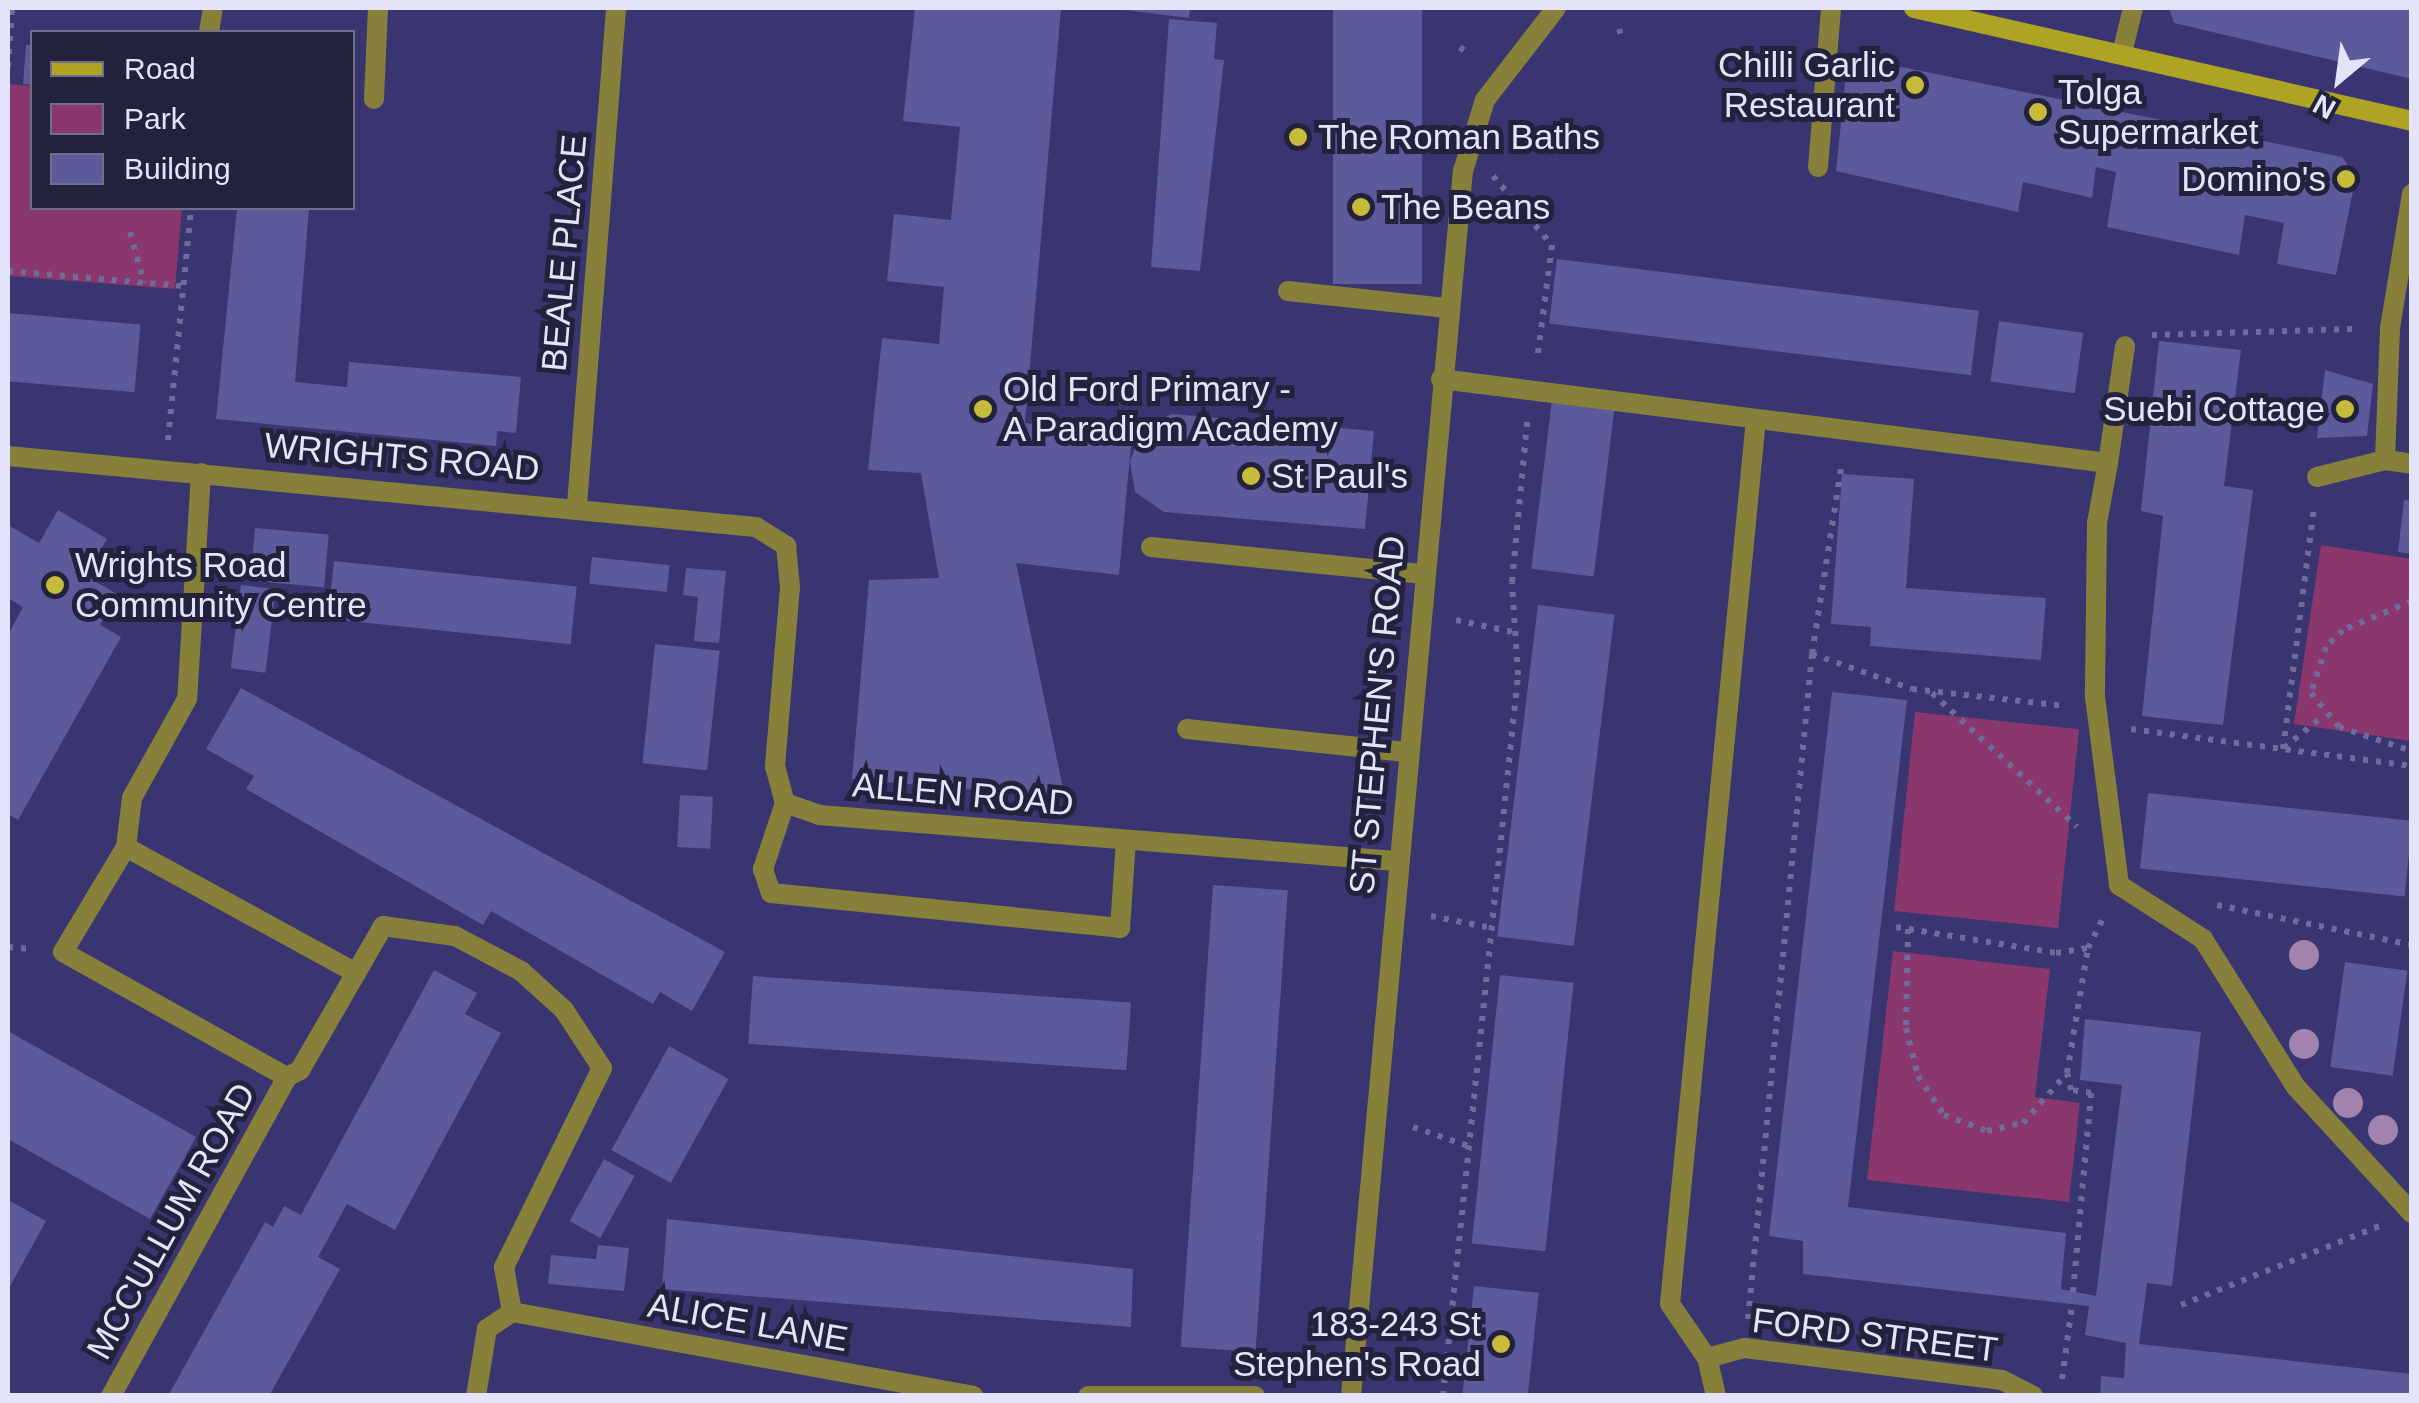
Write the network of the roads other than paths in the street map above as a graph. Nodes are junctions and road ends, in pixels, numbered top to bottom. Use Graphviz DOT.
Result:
graph roads {
  1 [pos="378,8"];
  2 [pos="616,8"];
  3 [pos="1556,8"];
  4 [pos="1830,8"];
  5 [pos="1914,8"];
  6 [pos="2133,8"];
  7 [pos="2122,53"];
  8 [pos="374,99"];
  9 [pos="2412,121"];
  10 [pos="1818,167"];
  11 [pos="2412,194"];
  12 [pos="1288,291"];
  13 [pos="1448,308"];
  14 [pos="2124,346"];
  15 [pos="1441,379"];
  16 [pos="1756,419"];
  17 [pos="8,456"];
  18 [pos="2386,460"];
  19 [pos="2108,463"];
  20 [pos="2412,464"];
  21 [pos="202,472"];
  22 [pos="2318,477"];
  23 [pos="577,504"];
  24 [pos="1150,547"];
  25 [pos="1421,574"];
  26 [pos="1188,728"];
  27 [pos="1406,752"];
  28 [pos="785,803"];
  29 [pos="1126,841"];
  30 [pos="126,847"];
  31 [pos="1396,861"];
  32 [pos="356,973"];
  33 [pos="286,1077"];
  34 [pos="2412,1213"];
  35 [pos="512,1312"];
  36 [pos="1707,1358"];
  37 [pos="111,1396"];
  38 [pos="476,1396"];
  39 [pos="973,1396"];
  40 [pos="1088,1396"];
  41 [pos="1255,1396"];
  42 [pos="1351,1396"];
  43 [pos="1716,1396"];
  44 [pos="2033,1396"];
  1 -- 8 [label="street"];
  2 -- 23 [label="street, BEALE PLACE"];
  3 -- 13 [label="street, ST STEPHEN'S ROAD"];
  4 -- 10 [label="street"];
  5 -- 7 [label="main road"];
  6 -- 7 [label="street"];
  7 -- 9 [label="main road"];
  11 -- 18 [label="street"];
  12 -- 13 [label="street"];
  13 -- 15 [label="street, ST STEPHEN'S ROAD"];
  14 -- 19 [label="street"];
  15 -- 16 [label="street"];
  15 -- 25 [label="street, ST STEPHEN'S ROAD"];
  16 -- 19 [label="street"];
  16 -- 36 [label="street"];
  17 -- 21 [label="street, WRIGHTS ROAD"];
  18 -- 20 [label="street"];
  18 -- 22 [label="street"];
  19 -- 34 [label="street"];
  21 -- 23 [label="street, WRIGHTS ROAD"];
  21 -- 30 [label="street, MCCULLUM ROAD"];
  23 -- 28 [label="street, WRIGHTS ROAD"];
  24 -- 25 [label="street"];
  25 -- 27 [label="street, ST STEPHEN'S ROAD"];
  26 -- 27 [label="street"];
  27 -- 31 [label="street, ST STEPHEN'S ROAD"];
  28 -- 29 [label="street, ALLEN ROAD"];
  28 -- 29 [label="street"];
  29 -- 31 [label="street, ALLEN ROAD"];
  30 -- 32 [label="street"];
  30 -- 33 [label="street, MCCULLUM ROAD"];
  31 -- 42 [label="street, ST STEPHEN'S ROAD"];
  32 -- 33 [label="street, MCCULLUM ROAD"];
  32 -- 35 [label="street, MCCULLUM ROAD"];
  33 -- 37 [label="street, MCCULLUM ROAD"];
  35 -- 38 [label="street"];
  35 -- 39 [label="street, ALICE LANE"];
  36 -- 43 [label="street"];
  36 -- 44 [label="street, FORD STREET"];
  40 -- 41 [label="street"];
}
